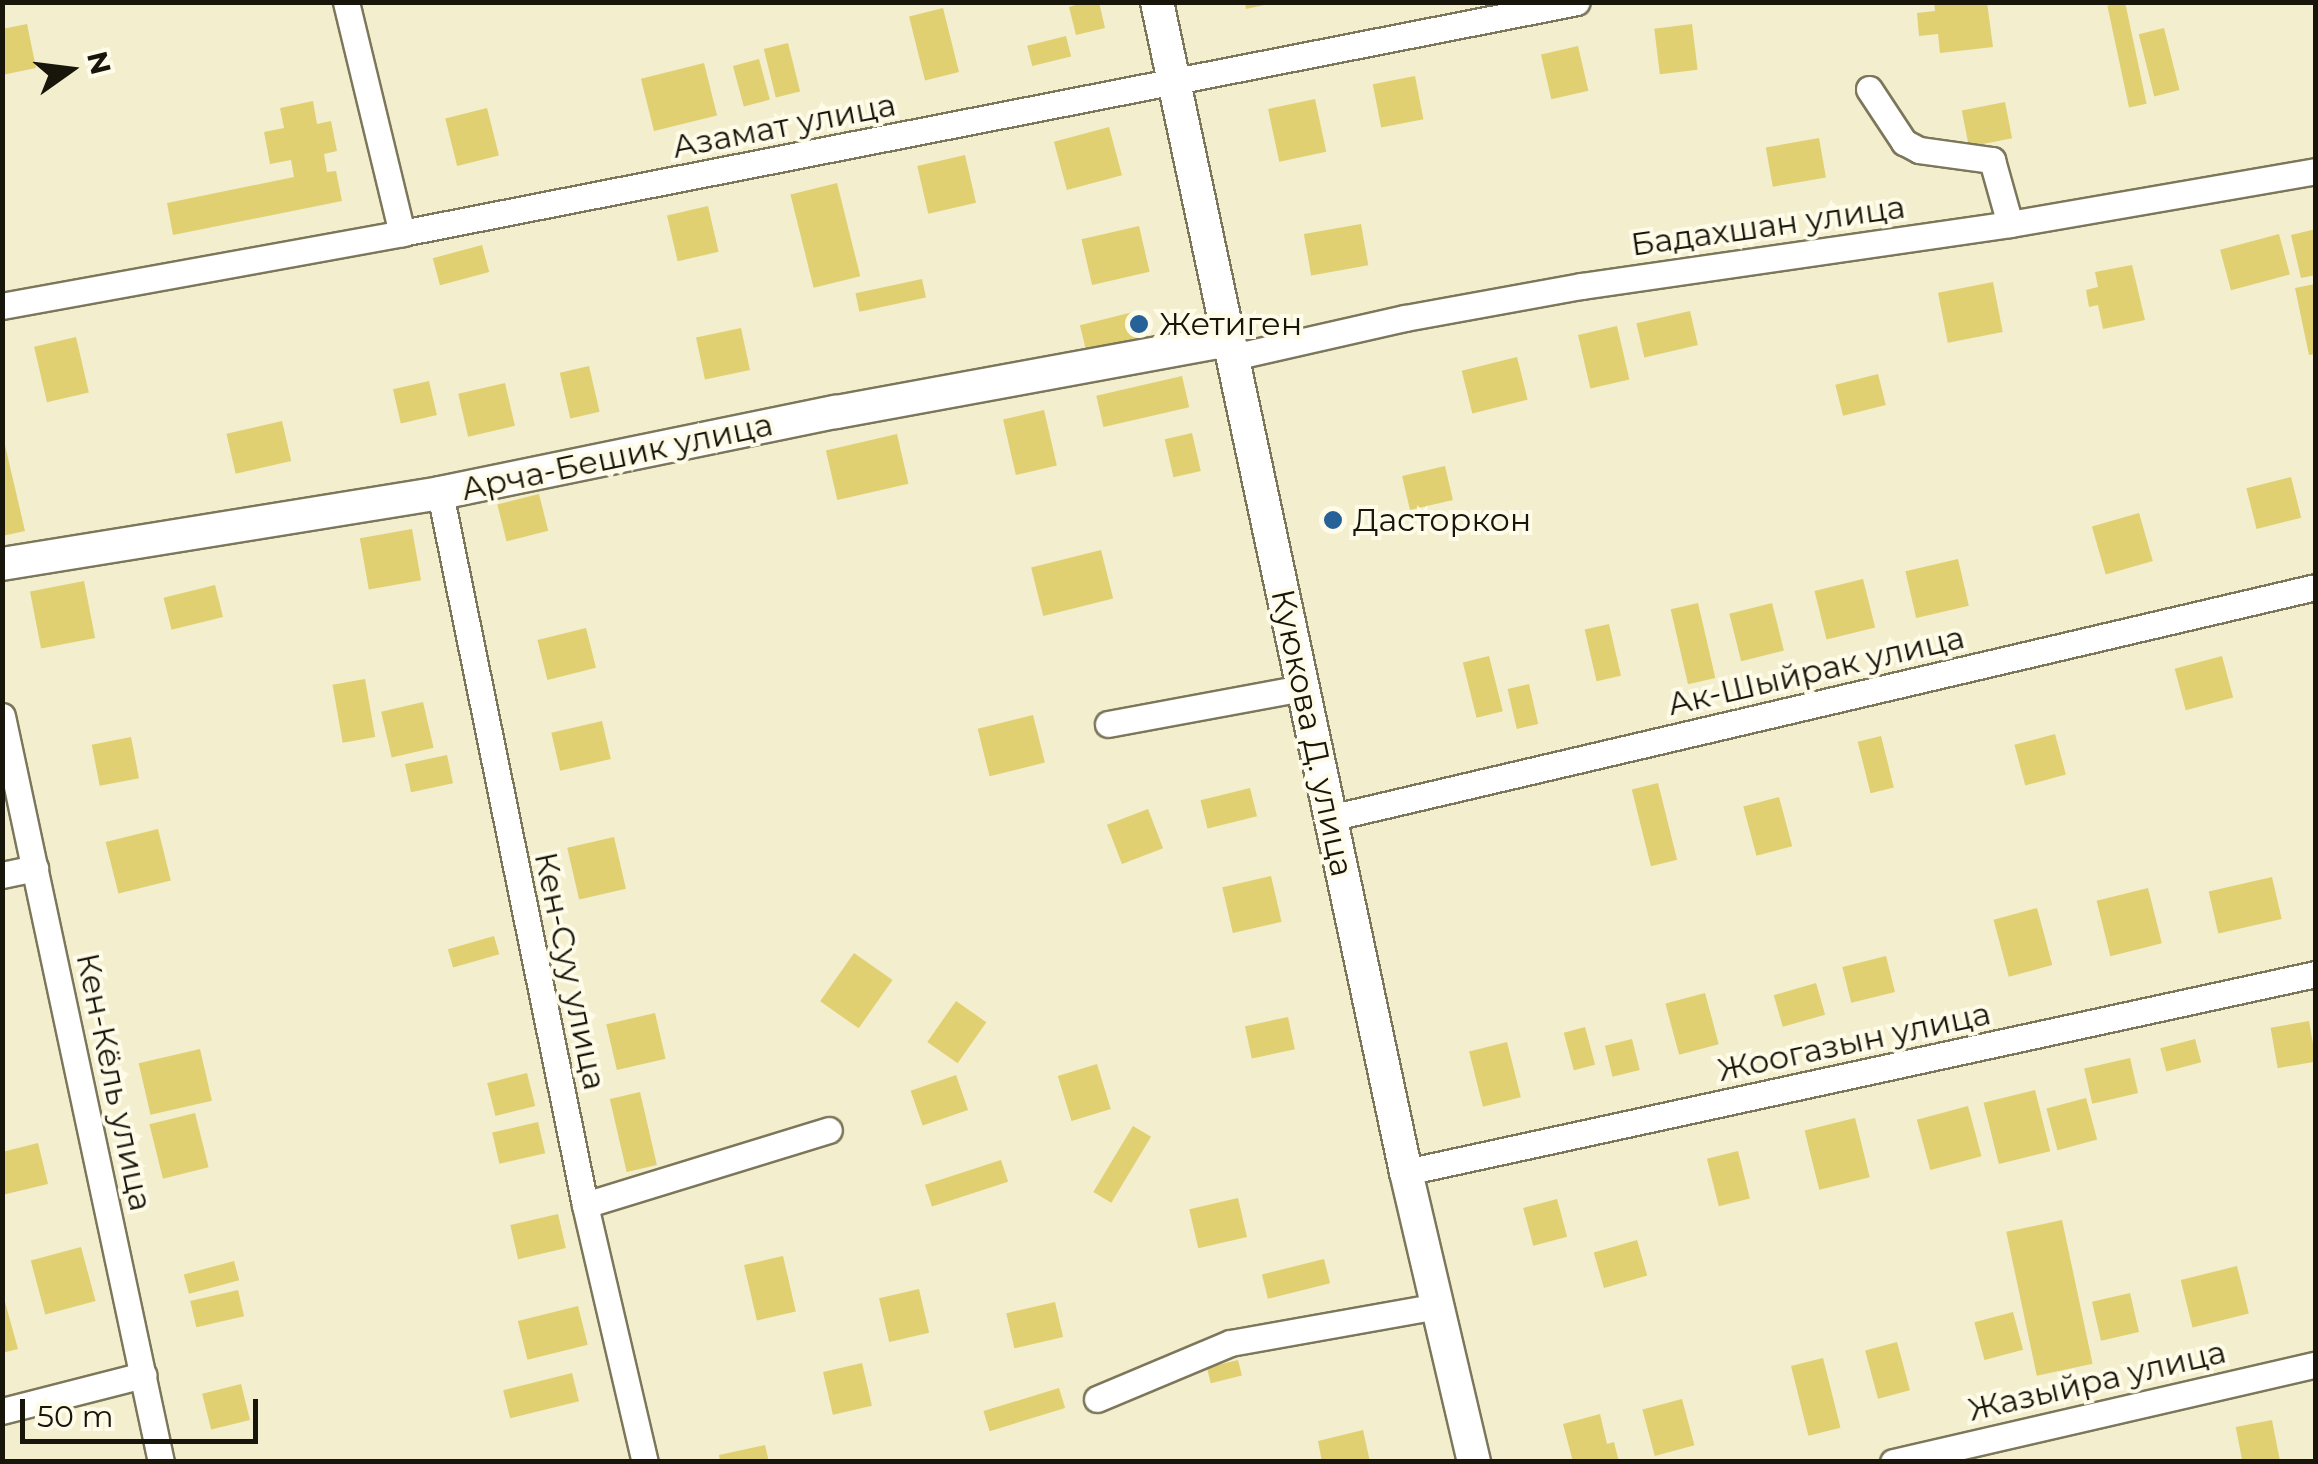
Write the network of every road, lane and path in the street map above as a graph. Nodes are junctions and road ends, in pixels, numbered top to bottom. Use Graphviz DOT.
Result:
graph roads {
  1 [pos="346,2"];
  2 [pos="1157,2"];
  3 [pos="1576,2"];
  4 [pos="1175,84"];
  5 [pos="1869,89"];
  6 [pos="2316,171"];
  7 [pos="2009,214"];
  8 [pos="402,233"];
  9 [pos="2,306"];
  10 [pos="1231,348"];
  11 [pos="440,493"];
  12 [pos="2,564"];
  13 [pos="2316,587"];
  14 [pos="1303,688"];
  15 [pos="2,716"];
  16 [pos="1108,724"];
  17 [pos="1330,818"];
  18 [pos="35,868"];
  19 [pos="2,875"];
  20 [pos="2316,974"];
  21 [pos="828,1130"];
  22 [pos="1406,1172"];
  23 [pos="585,1206"];
  24 [pos="1437,1306"];
  25 [pos="2316,1364"];
  26 [pos="143,1375"];
  27 [pos="1097,1399"];
  28 [pos="2,1412"];
  29 [pos="161,1462"];
  30 [pos="644,1462"];
  31 [pos="1474,1462"];
  32 [pos="1892,1462"];
  1 -- 8 [label="street"];
  2 -- 4 [label="street, Куюкова Д. улица"];
  3 -- 4 [label="street, Азамат улица"];
  4 -- 8 [label="street, Азамат улица"];
  4 -- 10 [label="street, Куюкова Д. улица"];
  5 -- 7 [label="street"];
  6 -- 7 [label="street, Бадахшан улица"];
  7 -- 10 [label="street, Бадахшан улица"];
  8 -- 9 [label="street, Азамат улица"];
  10 -- 11 [label="street, Арча-Бешик улица"];
  10 -- 14 [label="street, Куюкова Д. улица"];
  11 -- 12 [label="street, Арча-Бешик улица"];
  11 -- 23 [label="street, Кен-Суу улица"];
  13 -- 17 [label="street, Ак-Шыйрак улица"];
  14 -- 16 [label="street"];
  14 -- 17 [label="street, Куюкова Д. улица"];
  15 -- 18 [label="street, Кен-Кёль улица"];
  17 -- 22 [label="street, Куюкова Д. улица"];
  18 -- 19 [label="street"];
  18 -- 26 [label="street, Кен-Кёль улица"];
  20 -- 22 [label="street, Жоогазын улица"];
  21 -- 23 [label="street"];
  22 -- 24 [label="street, Куюкова Д. улица"];
  23 -- 30 [label="street, Кен-Суу улица"];
  24 -- 27 [label="street"];
  24 -- 31 [label="street, Куюкова Д. улица"];
  25 -- 32 [label="street, Жазыйра улица"];
  26 -- 28 [label="street"];
  26 -- 29 [label="street, Кен-Кёль улица"];
}
